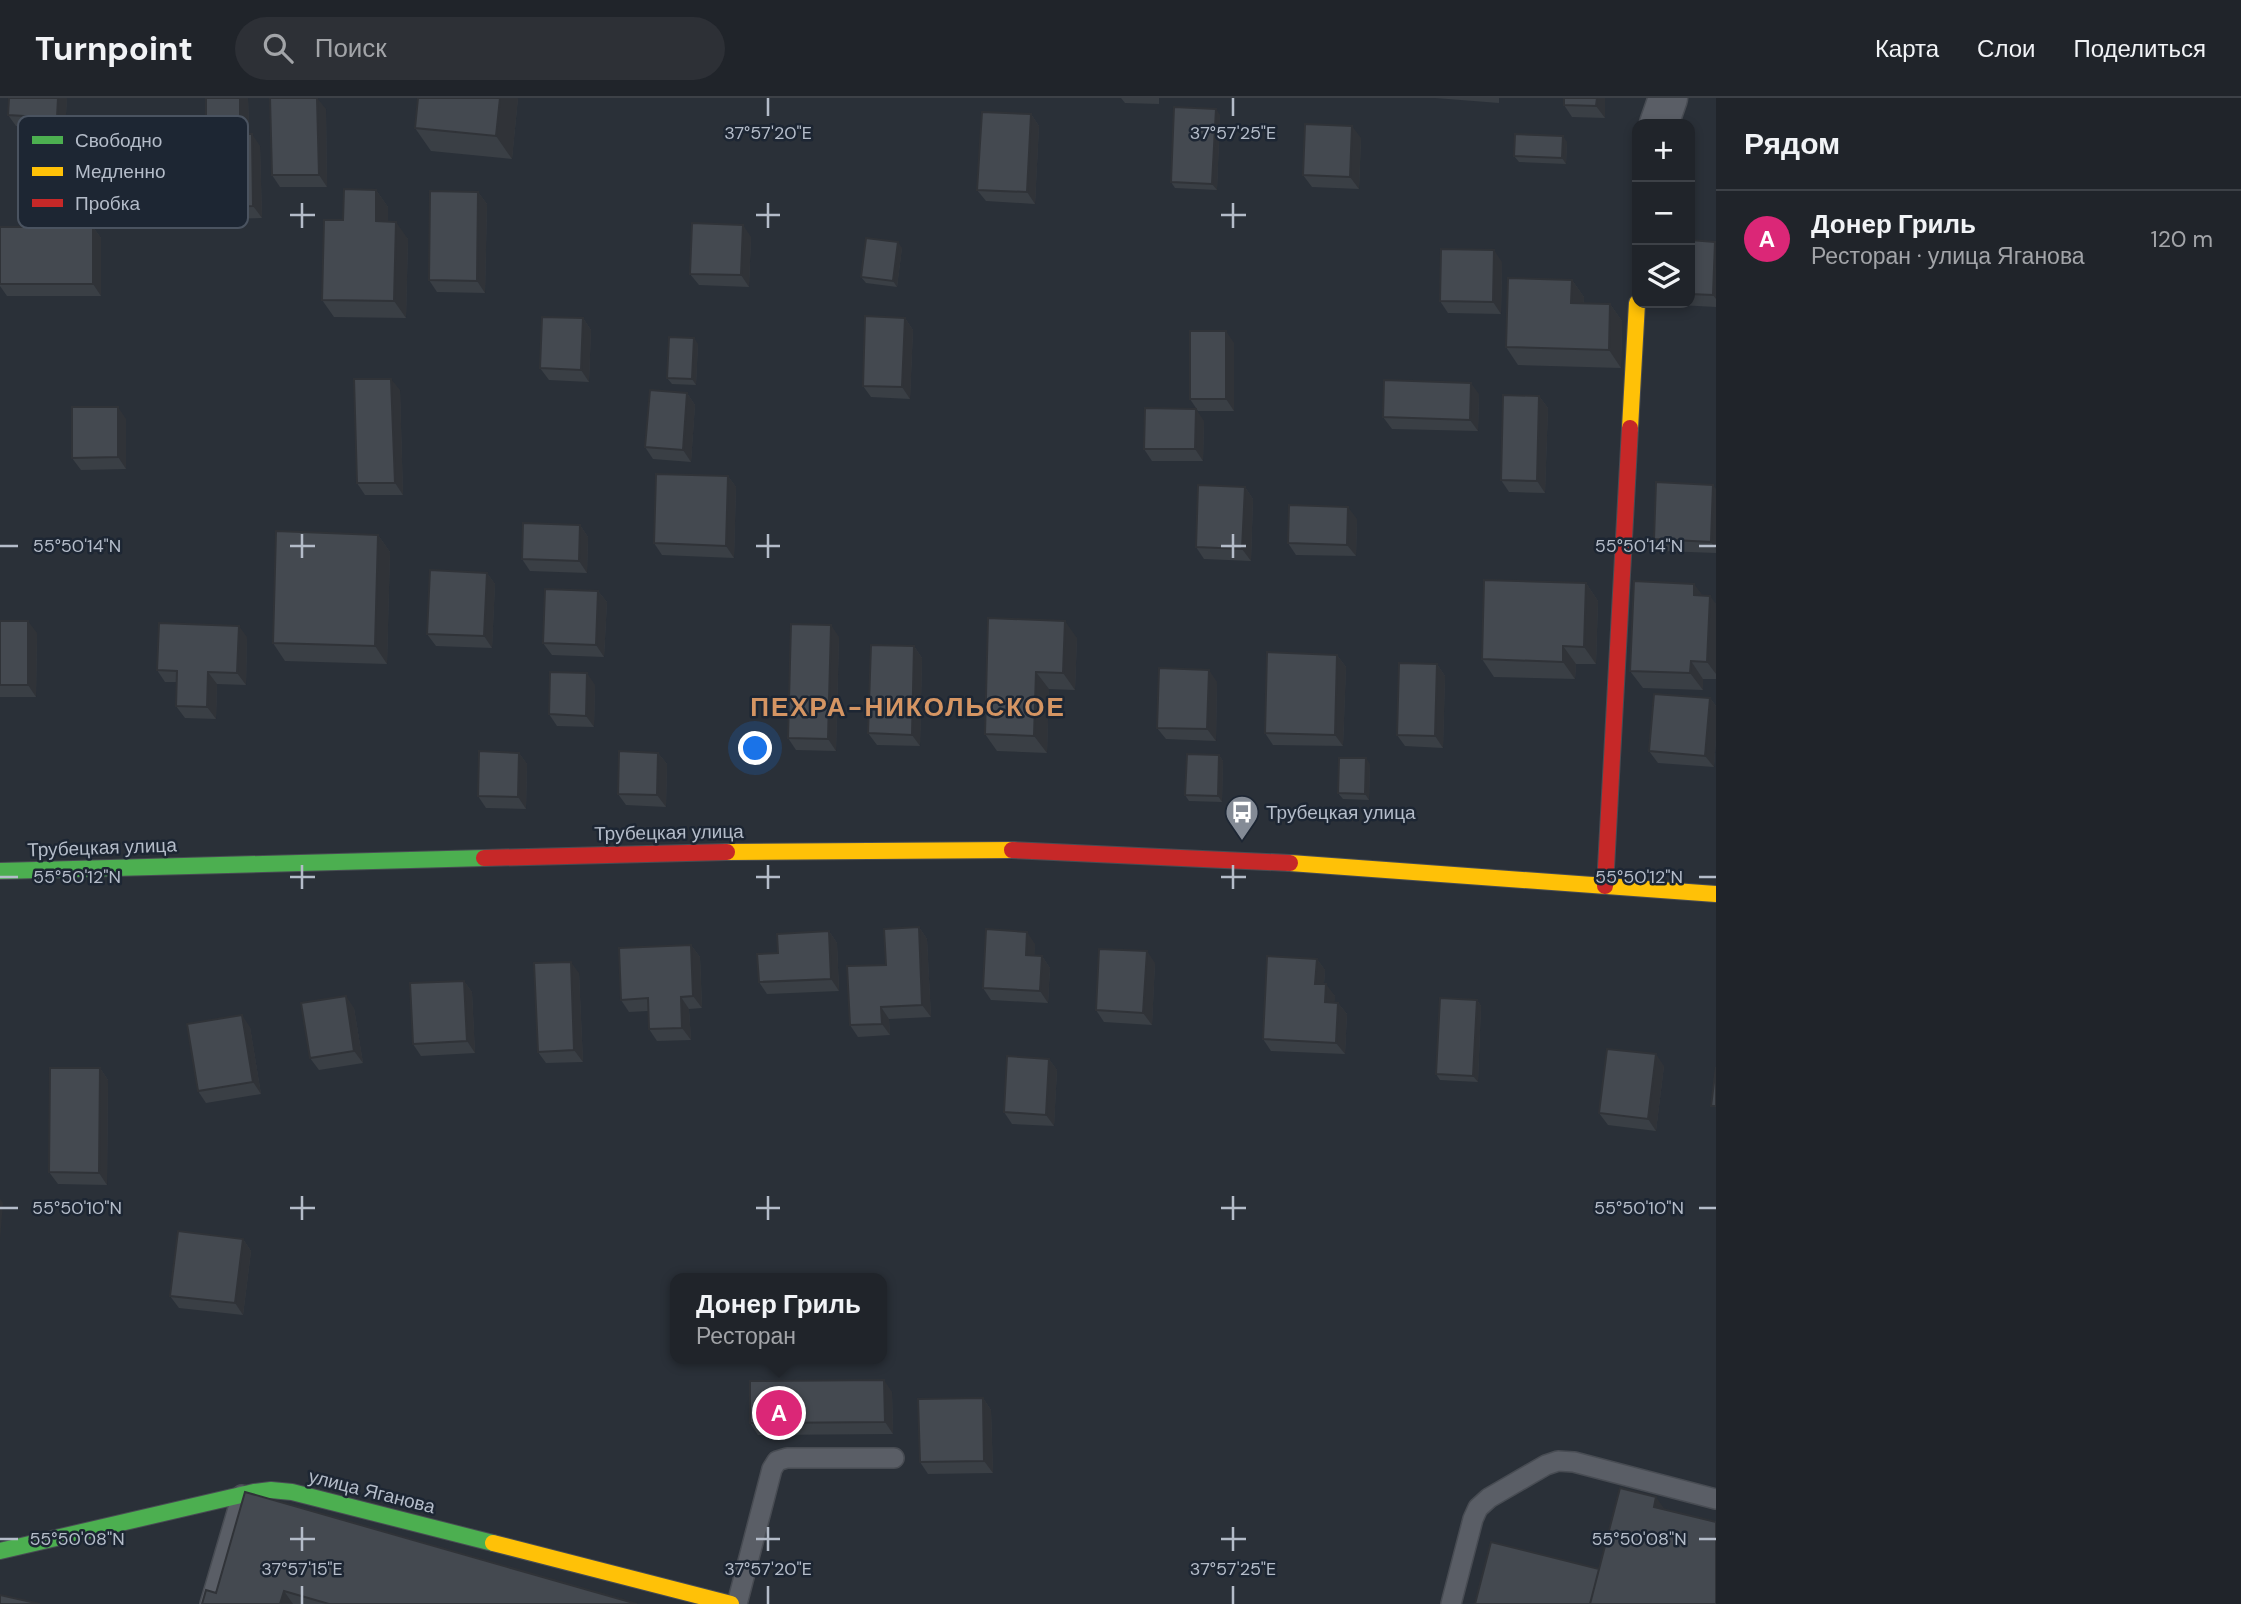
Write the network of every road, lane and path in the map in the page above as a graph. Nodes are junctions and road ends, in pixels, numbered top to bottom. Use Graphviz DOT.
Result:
graph roads {
  1 [pos="1668,98"];
  2 [pos="1661,119"];
  3 [pos="1637,308"];
  4 [pos="0,871"];
  5 [pos="1605,886"];
  6 [pos="1716,894"];
  7 [pos="894,1458"];
  8 [pos="242,1494"];
  9 [pos="1716,1499"];
  10 [pos="0,1551"];
  11 [pos="210,1604"];
  12 [pos="731,1604"];
  13 [pos="737,1604"];
  14 [pos="1451,1604"];
  1 -- 2 [label="street"];
  3 -- 5 [label="main road"];
  4 -- 5 [label="main road, Трубецкая улица"];
  5 -- 6 [label="main road, Трубецкая улица"];
  7 -- 13 [label="lane"];
  8 -- 10 [label="main road, улица Яганова"];
  8 -- 11 [label="lane"];
  8 -- 12 [label="main road, улица Яганова"];
  9 -- 14 [label="lane"];
}
